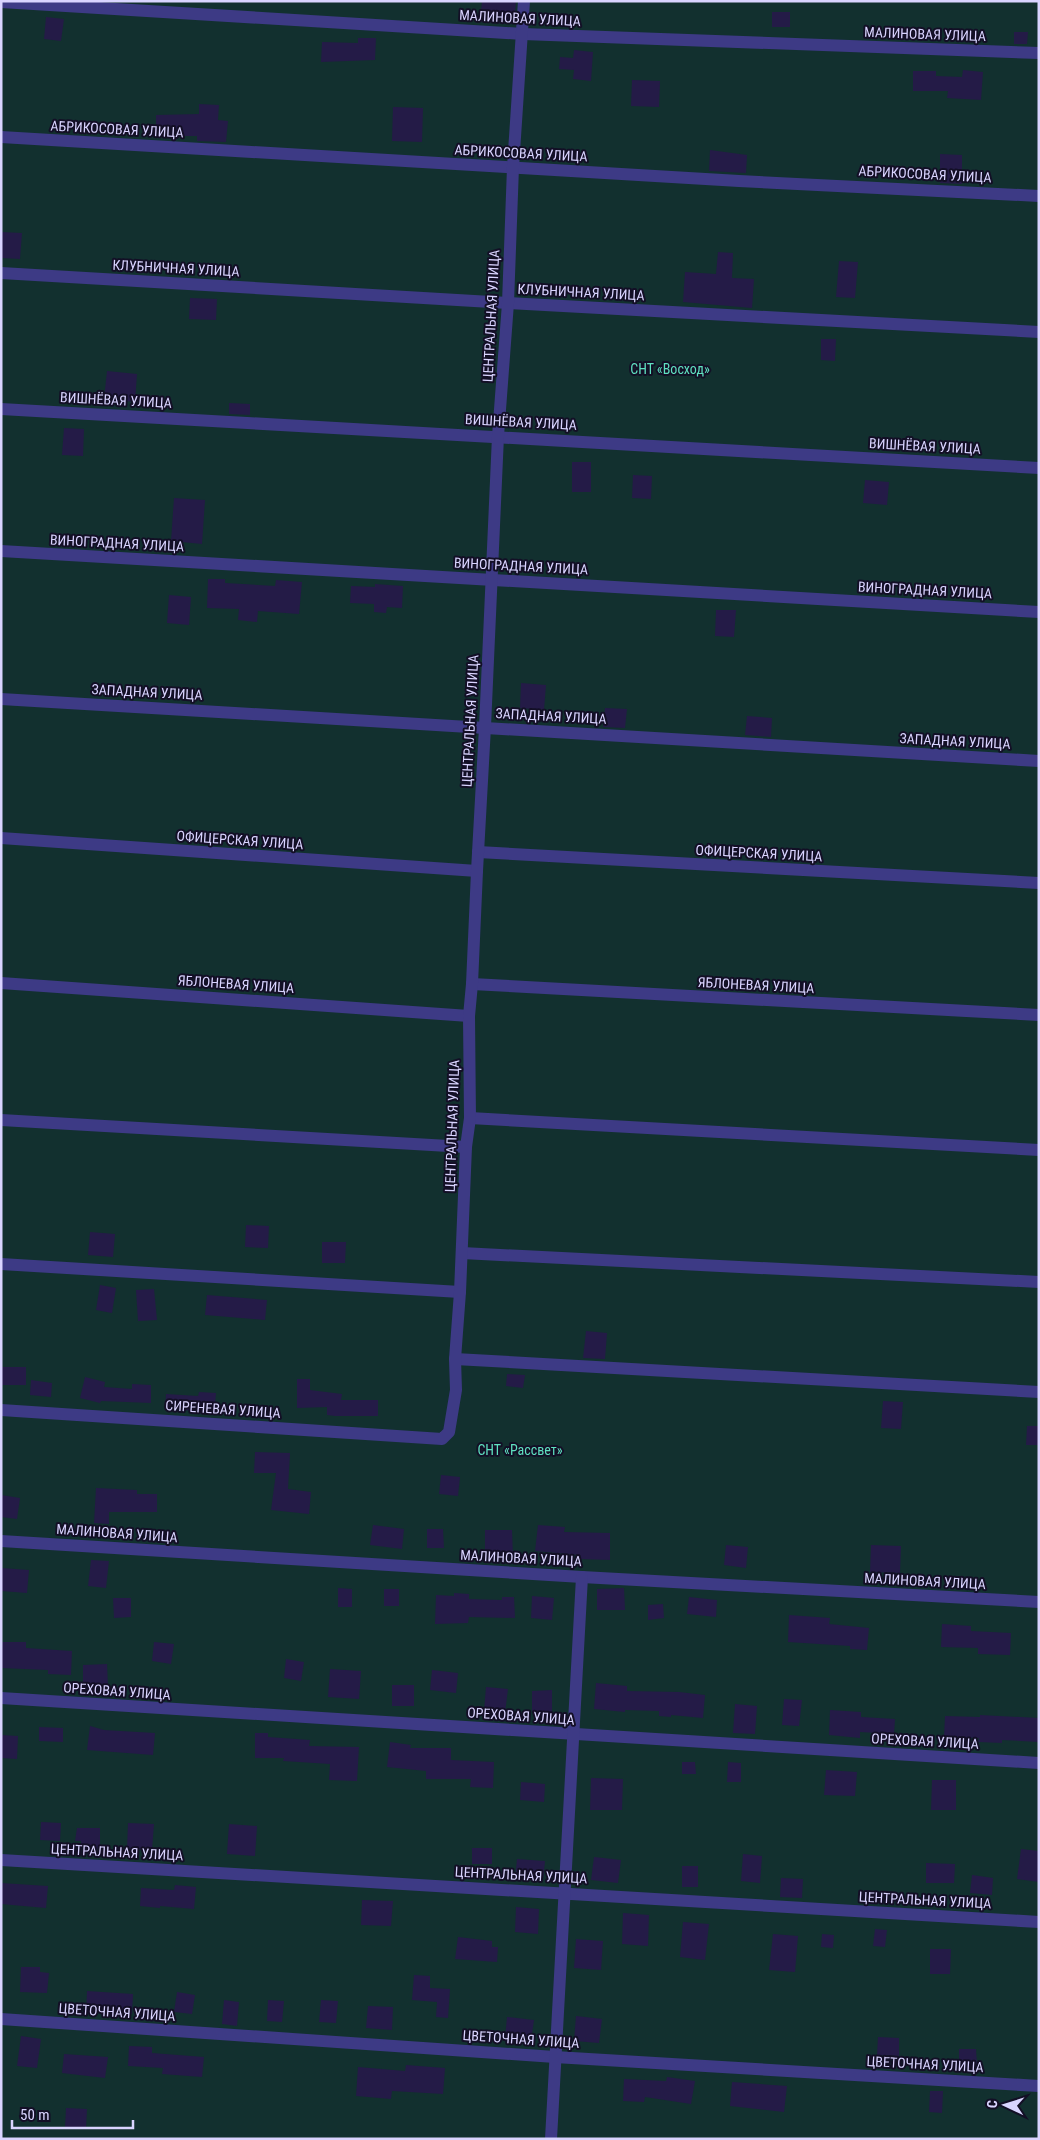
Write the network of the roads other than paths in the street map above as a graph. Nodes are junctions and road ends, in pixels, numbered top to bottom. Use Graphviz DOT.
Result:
graph roads {
  1 [pos="524,1"];
  2 [pos="1,2"];
  3 [pos="523,34"];
  4 [pos="1039,53"];
  5 [pos="1,137"];
  6 [pos="512,167"];
  7 [pos="1039,196"];
  8 [pos="1,273"];
  9 [pos="508,303"];
  10 [pos="1039,332"];
  11 [pos="1,409"];
  12 [pos="498,436"];
  13 [pos="1039,468"];
  14 [pos="1,551"];
  15 [pos="492,580"];
  16 [pos="1039,612"];
  17 [pos="1,698"];
  18 [pos="485,727"];
  19 [pos="1039,761"];
  20 [pos="1,838"];
  21 [pos="478,852"];
  22 [pos="476,871"];
  23 [pos="1039,883"];
  24 [pos="1,982"];
  25 [pos="472,984"];
  26 [pos="469,1016"];
  27 [pos="1039,1016"];
  28 [pos="470,1118"];
  29 [pos="1,1120"];
  30 [pos="466,1147"];
  31 [pos="1039,1150"];
  32 [pos="462,1253"];
  33 [pos="1,1264"];
  34 [pos="1039,1282"];
  35 [pos="460,1292"];
  36 [pos="455,1359"];
  37 [pos="1039,1392"];
  38 [pos="1,1410"];
  39 [pos="442,1439"];
  40 [pos="1,1541"];
  41 [pos="582,1577"];
  42 [pos="1039,1602"];
  43 [pos="1,1698"];
  44 [pos="574,1734"];
  45 [pos="1039,1763"];
  46 [pos="1,1860"];
  47 [pos="564,1893"];
  48 [pos="1039,1922"];
  49 [pos="1,2019"];
  50 [pos="555,2057"];
  51 [pos="1039,2086"];
  52 [pos="551,2139"];
  1 -- 3 [label="street, ЦЕНТРАЛЬНАЯ УЛИЦА"];
  2 -- 3 [label="street, МАЛИНОВАЯ УЛИЦА"];
  3 -- 4 [label="street, МАЛИНОВАЯ УЛИЦА"];
  3 -- 6 [label="street, ЦЕНТРАЛЬНАЯ УЛИЦА"];
  5 -- 6 [label="street, АБРИКОСОВАЯ УЛИЦА"];
  6 -- 7 [label="street, АБРИКОСОВАЯ УЛИЦА"];
  6 -- 9 [label="street, ЦЕНТРАЛЬНАЯ УЛИЦА"];
  8 -- 9 [label="street, КЛУБНИЧНАЯ УЛИЦА"];
  9 -- 10 [label="street, КЛУБНИЧНАЯ УЛИЦА"];
  9 -- 12 [label="street, ЦЕНТРАЛЬНАЯ УЛИЦА"];
  11 -- 12 [label="street, ВИШНЁВАЯ УЛИЦА"];
  12 -- 13 [label="street, ВИШНЁВАЯ УЛИЦА"];
  12 -- 15 [label="street, ЦЕНТРАЛЬНАЯ УЛИЦА"];
  14 -- 15 [label="street, ВИНОГРАДНАЯ УЛИЦА"];
  15 -- 16 [label="street, ВИНОГРАДНАЯ УЛИЦА"];
  15 -- 18 [label="street, ЦЕНТРАЛЬНАЯ УЛИЦА"];
  17 -- 18 [label="street, ЗАПАДНАЯ УЛИЦА"];
  18 -- 19 [label="street, ЗАПАДНАЯ УЛИЦА"];
  18 -- 21 [label="street, ЦЕНТРАЛЬНАЯ УЛИЦА"];
  20 -- 22 [label="street, ОФИЦЕРСКАЯ УЛИЦА"];
  21 -- 22 [label="street, ЦЕНТРАЛЬНАЯ УЛИЦА"];
  21 -- 23 [label="street, ОФИЦЕРСКАЯ УЛИЦА"];
  22 -- 25 [label="street, ЦЕНТРАЛЬНАЯ УЛИЦА"];
  24 -- 26 [label="street, ЯБЛОНЕВАЯ УЛИЦА"];
  25 -- 26 [label="street, ЦЕНТРАЛЬНАЯ УЛИЦА"];
  25 -- 27 [label="street, ЯБЛОНЕВАЯ УЛИЦА"];
  26 -- 28 [label="street, ЦЕНТРАЛЬНАЯ УЛИЦА"];
  28 -- 30 [label="street, ЦЕНТРАЛЬНАЯ УЛИЦА"];
  28 -- 31 [label="street"];
  29 -- 30 [label="street"];
  30 -- 32 [label="street, ЦЕНТРАЛЬНАЯ УЛИЦА"];
  32 -- 34 [label="street"];
  32 -- 35 [label="street, ЦЕНТРАЛЬНАЯ УЛИЦА"];
  33 -- 35 [label="street"];
  35 -- 36 [label="street, ЦЕНТРАЛЬНАЯ УЛИЦА"];
  36 -- 37 [label="street"];
  36 -- 39 [label="street, ЦЕНТРАЛЬНАЯ УЛИЦА"];
  38 -- 39 [label="street, СИРЕНЕВАЯ УЛИЦА"];
  40 -- 41 [label="street, МАЛИНОВАЯ УЛИЦА"];
  41 -- 42 [label="street, МАЛИНОВАЯ УЛИЦА"];
  41 -- 44 [label="street"];
  43 -- 44 [label="street, ОРЕХОВАЯ УЛИЦА"];
  44 -- 45 [label="street, ОРЕХОВАЯ УЛИЦА"];
  44 -- 47 [label="street"];
  46 -- 47 [label="street, ЦЕНТРАЛЬНАЯ УЛИЦА"];
  47 -- 48 [label="street, ЦЕНТРАЛЬНАЯ УЛИЦА"];
  47 -- 50 [label="street"];
  49 -- 50 [label="street, ЦВЕТОЧНАЯ УЛИЦА"];
  50 -- 51 [label="street, ЦВЕТОЧНАЯ УЛИЦА"];
  50 -- 52 [label="street"];
}
